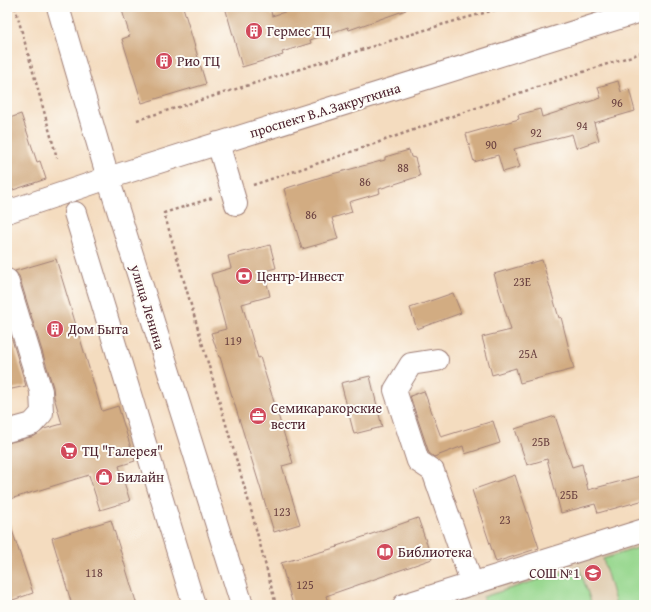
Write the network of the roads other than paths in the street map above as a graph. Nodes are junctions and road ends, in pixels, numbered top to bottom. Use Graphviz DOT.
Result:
graph roads {
  1 [pos="58,7"];
  2 [pos="644,10"];
  3 [pos="218,143"];
  4 [pos="108,178"];
  5 [pos="234,198"];
  6 [pos="7,212"];
  7 [pos="76,213"];
  8 [pos="7,280"];
  9 [pos="437,360"];
  10 [pos="7,431"];
  11 [pos="644,530"];
  12 [pos="472,584"];
  13 [pos="194,605"];
  14 [pos="242,605"];
  15 [pos="404,605"];
  1 -- 4 [label="street, улица Ленина"];
  2 -- 3 [label="street, проспект В.А.Закруткина"];
  3 -- 4 [label="street, проспект В.А.Закруткина"];
  3 -- 5 [label="street"];
  4 -- 6 [label="street, проспект В.А.Закруткина"];
  4 -- 14 [label="street, улица Ленина"];
  7 -- 13 [label="street"];
  8 -- 10 [label="street"];
  9 -- 12 [label="street"];
  11 -- 12 [label="street"];
  12 -- 15 [label="street"];
}
